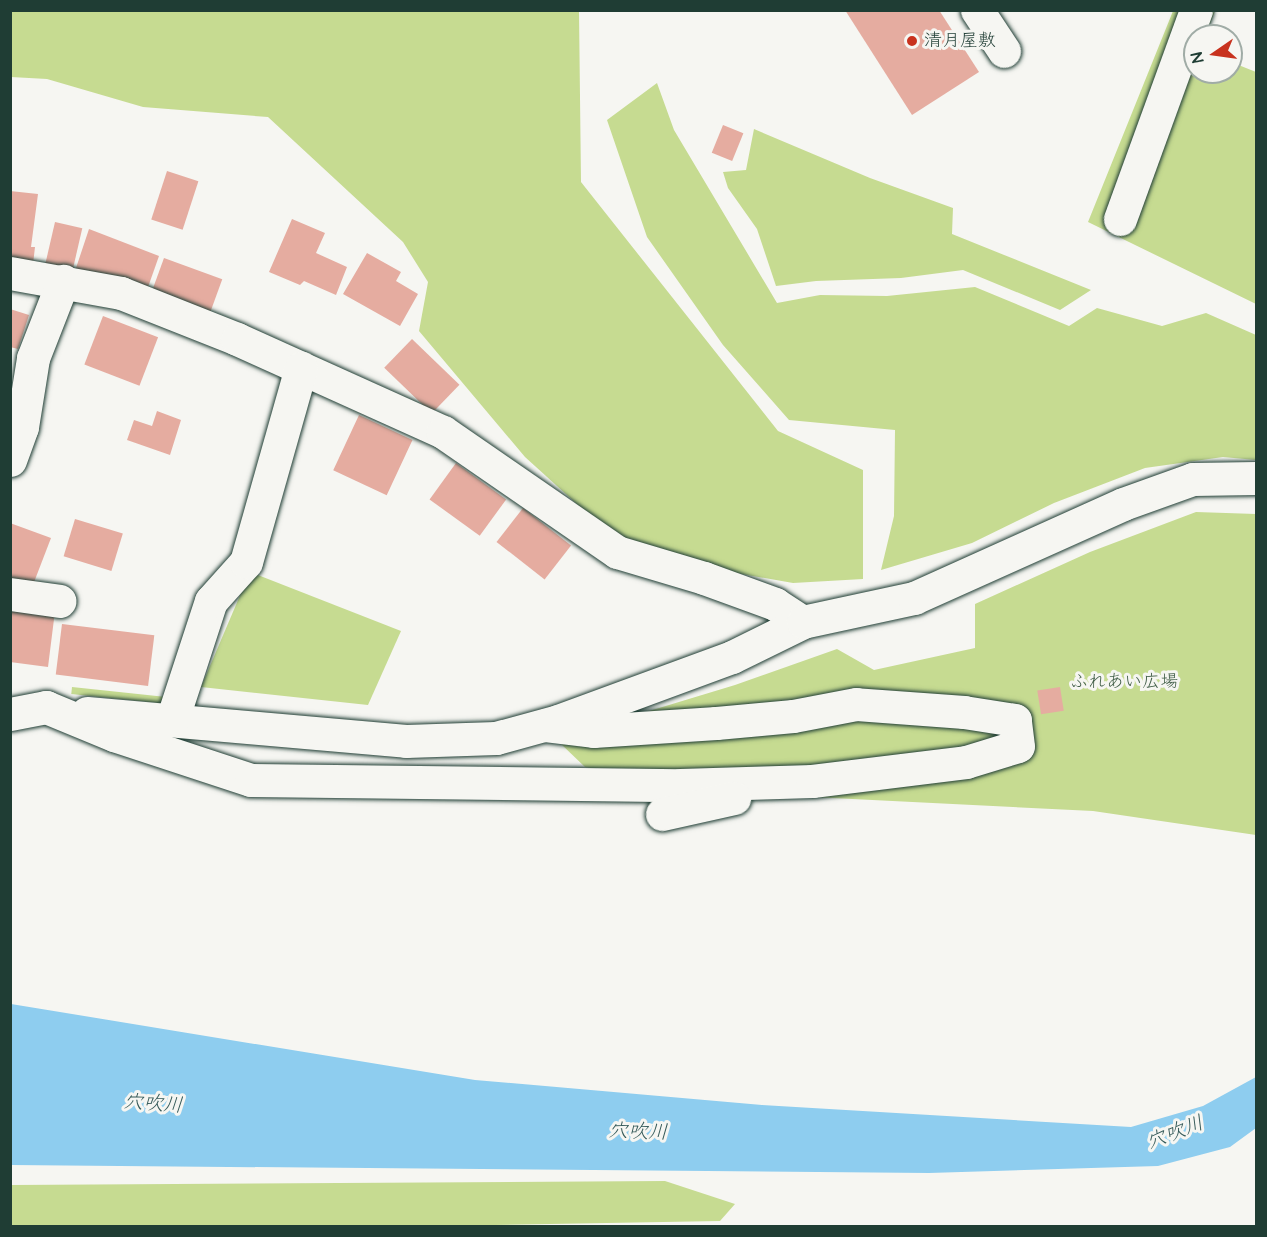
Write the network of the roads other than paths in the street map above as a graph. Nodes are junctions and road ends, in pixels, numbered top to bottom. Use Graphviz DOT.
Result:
graph roads {
  1 [pos="977,10"];
  2 [pos="1196,10"];
  3 [pos="1004,51"];
  4 [pos="1120,219"];
  5 [pos="10,273"];
  6 [pos="63,281"];
  7 [pos="301,368"];
  8 [pos="10,460"];
  9 [pos="1257,478"];
  10 [pos="10,594"];
  11 [pos="60,601"];
  12 [pos="803,622"];
  13 [pos="10,701"];
  14 [pos="45,707"];
  15 [pos="10,714"];
  16 [pos="172,720"];
  17 [pos="544,725"];
  18 [pos="812,781"];
  19 [pos="662,814"];
  1 -- 3 [label="street"];
  2 -- 4 [label="street"];
  5 -- 6 [label="street"];
  6 -- 7 [label="street"];
  6 -- 8 [label="street"];
  7 -- 12 [label="street"];
  7 -- 16 [label="street"];
  9 -- 12 [label="street"];
  10 -- 11 [label="street"];
  12 -- 17 [label="street"];
  13 -- 14 [label="street"];
  14 -- 15 [label="street"];
  14 -- 16 [label="street"];
  14 -- 18 [label="street"];
  16 -- 17 [label="street"];
  17 -- 18 [label="street"];
  18 -- 19 [label="street"];
}
